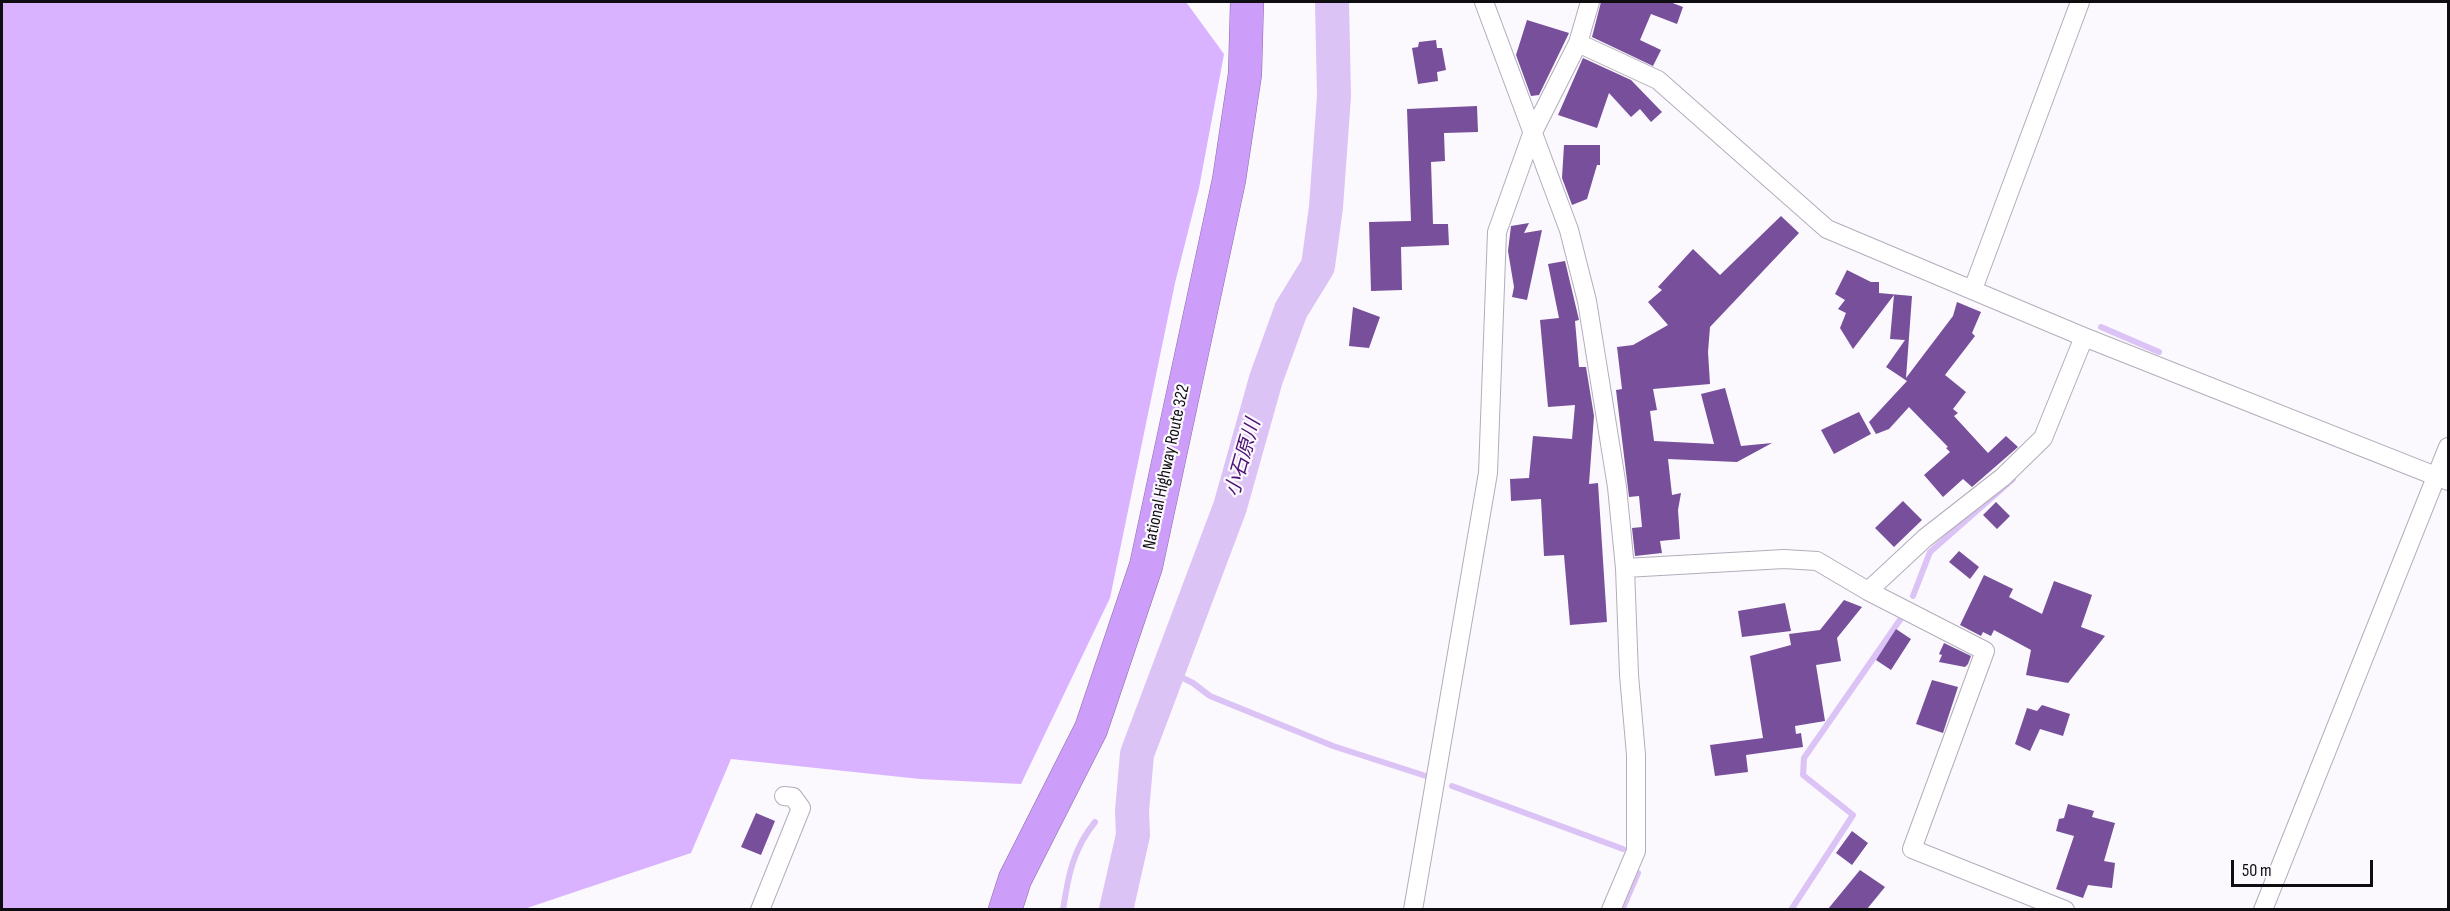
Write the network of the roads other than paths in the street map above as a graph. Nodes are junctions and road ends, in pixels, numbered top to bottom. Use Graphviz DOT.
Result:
graph roads {
  1 [pos="1247,2"];
  2 [pos="1484,2"];
  3 [pos="1590,2"];
  4 [pos="2080,2"];
  5 [pos="1578,43"];
  6 [pos="1532,134"];
  7 [pos="1973,289"];
  8 [pos="2084,337"];
  9 [pos="2448,447"];
  10 [pos="2443,479"];
  11 [pos="1625,568"];
  12 [pos="1868,591"];
  13 [pos="784,796"];
  14 [pos="760,909"];
  15 [pos="1005,909"];
  16 [pos="1413,909"];
  17 [pos="1611,909"];
  18 [pos="2065,909"];
  19 [pos="2264,909"];
  1 -- 15 [label="highway, National Highway Route 322"];
  2 -- 6 [label="street"];
  3 -- 5 [label="street"];
  4 -- 7 [label="street"];
  5 -- 6 [label="street"];
  5 -- 7 [label="street"];
  6 -- 11 [label="street"];
  6 -- 16 [label="street"];
  7 -- 8 [label="street"];
  8 -- 10 [label="street"];
  8 -- 12 [label="street"];
  9 -- 10 [label="street"];
  10 -- 19 [label="street"];
  11 -- 12 [label="street"];
  11 -- 17 [label="street"];
  12 -- 18 [label="street"];
  13 -- 14 [label="street"];
}
